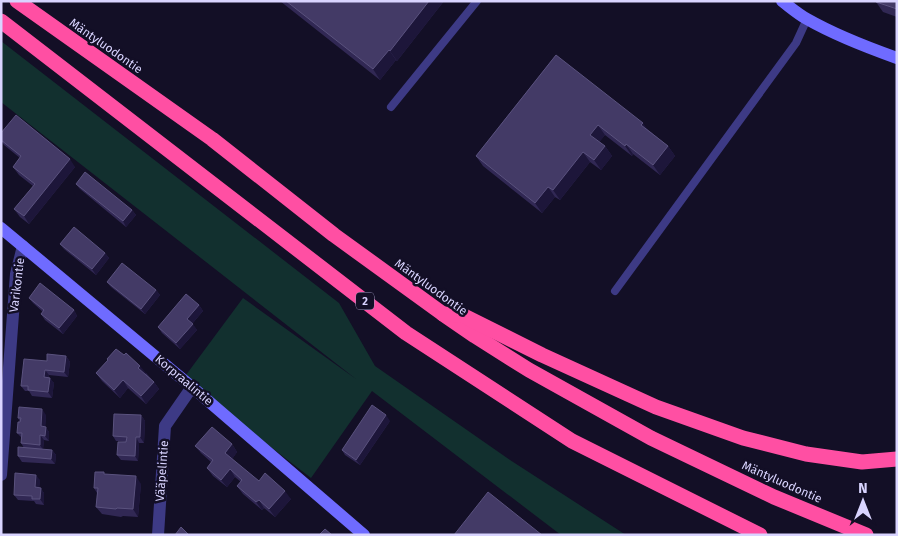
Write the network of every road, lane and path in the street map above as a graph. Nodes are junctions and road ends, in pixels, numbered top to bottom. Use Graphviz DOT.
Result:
graph roads {
  1 [pos="17,1"];
  2 [pos="478,1"];
  3 [pos="782,1"];
  4 [pos="807,19"];
  5 [pos="1,21"];
  6 [pos="897,58"];
  7 [pos="391,107"];
  8 [pos="1,228"];
  9 [pos="23,246"];
  10 [pos="615,291"];
  11 [pos="443,314"];
  12 [pos="192,386"];
  13 [pos="897,459"];
  14 [pos="1,475"];
  15 [pos="158,535"];
  16 [pos="364,535"];
  17 [pos="760,535"];
  18 [pos="866,535"];
  1 -- 11 [label="highway, Mäntyluodontie"];
  2 -- 7 [label="lane"];
  3 -- 4 [label="street"];
  4 -- 6 [label="street"];
  4 -- 10 [label="lane"];
  5 -- 17 [label="highway, 2"];
  8 -- 9 [label="street, Korpraalintie"];
  9 -- 12 [label="street, Korpraalintie"];
  9 -- 14 [label="street, Varikontie"];
  11 -- 13 [label="highway"];
  11 -- 18 [label="highway, Mäntyluodontie"];
  12 -- 15 [label="street, Vääpelintie"];
  12 -- 16 [label="street, Korpraalintie"];
}
